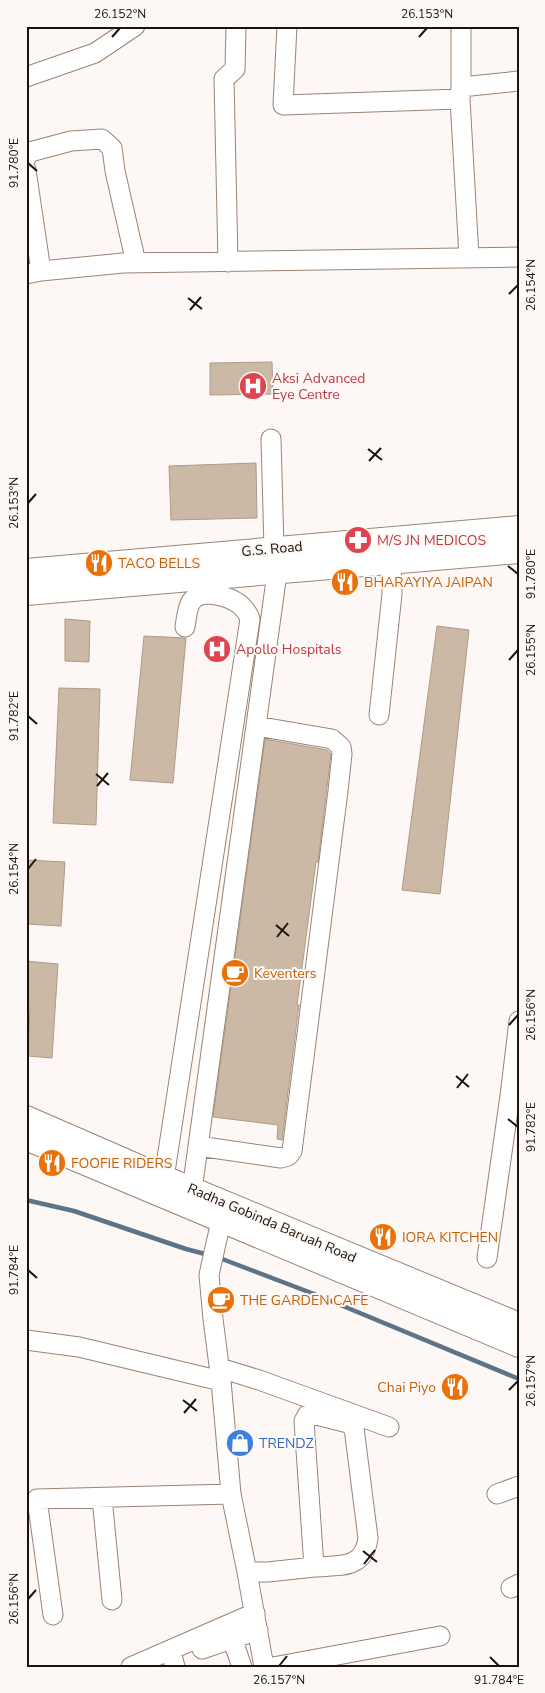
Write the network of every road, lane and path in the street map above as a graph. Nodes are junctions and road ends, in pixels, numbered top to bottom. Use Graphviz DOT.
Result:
graph roads {
  1 [pos="135,26"];
  2 [pos="236,26"];
  3 [pos="287,26"];
  4 [pos="461,26"];
  5 [pos="26,77"];
  6 [pos="519,81"];
  7 [pos="461,93"];
  8 [pos="26,158"];
  9 [pos="26,170"];
  10 [pos="519,257"];
  11 [pos="469,258"];
  12 [pos="228,262"];
  13 [pos="136,263"];
  14 [pos="34,272"];
  15 [pos="271,439"];
  16 [pos="519,528"];
  17 [pos="274,548"];
  18 [pos="519,551"];
  19 [pos="391,562"];
  20 [pos="26,571"];
  21 [pos="277,572"];
  22 [pos="217,586"];
  23 [pos="26,593"];
  24 [pos="186,628"];
  25 [pos="379,715"];
  26 [pos="256,726"];
  27 [pos="519,1021"];
  28 [pos="26,1118"];
  29 [pos="26,1138"];
  30 [pos="198,1146"];
  31 [pos="164,1178"];
  32 [pos="192,1190"];
  33 [pos="221,1220"];
  34 [pos="487,1258"];
  35 [pos="519,1325"];
  36 [pos="26,1340"];
  37 [pos="519,1345"];
  38 [pos="221,1375"];
  39 [pos="389,1427"];
  40 [pos="519,1486"];
  41 [pos="231,1494"];
  42 [pos="497,1494"];
  43 [pos="102,1498"];
  44 [pos="314,1567"];
  45 [pos="247,1572"];
  46 [pos="112,1600"];
  47 [pos="53,1616"];
  48 [pos="257,1621"];
  49 [pos="440,1636"];
  50 [pos="232,1638"];
  51 [pos="174,1663"];
  52 [pos="131,1667"];
  53 [pos="152,1667"];
  54 [pos="242,1667"];
  55 [pos="264,1667"];
  56 [pos="273,1667"];
  1 -- 5 [label="street"];
  2 -- 12 [label="street"];
  3 -- 7 [label="street"];
  4 -- 7 [label="street"];
  6 -- 7 [label="street"];
  7 -- 11 [label="street"];
  8 -- 13 [label="street"];
  9 -- 14 [label="street"];
  10 -- 11 [label="street"];
  11 -- 12 [label="street"];
  12 -- 13 [label="street"];
  13 -- 14 [label="street"];
  15 -- 17 [label="street"];
  16 -- 17 [label="main road, G.S. Road"];
  17 -- 20 [label="main road, G.S. Road"];
  18 -- 19 [label="main road, G.S. Road"];
  19 -- 21 [label="main road, G.S. Road"];
  19 -- 25 [label="street"];
  21 -- 22 [label="main road, G.S. Road"];
  21 -- 26 [label="street"];
  22 -- 23 [label="main road, G.S. Road"];
  22 -- 24 [label="street"];
  22 -- 31 [label="street"];
  26 -- 30 [label="street"];
  26 -- 30 [label="street"];
  27 -- 34 [label="street"];
  28 -- 31 [label="main road, Radha Gobinda Baruah Road"];
  29 -- 33 [label="main road, Radha Gobinda Baruah Road"];
  30 -- 32 [label="street"];
  31 -- 32 [label="main road, Radha Gobinda Baruah Road"];
  32 -- 35 [label="main road, Radha Gobinda Baruah Road"];
  33 -- 37 [label="main road, Radha Gobinda Baruah Road"];
  33 -- 38 [label="street"];
  36 -- 38 [label="street"];
  38 -- 39 [label="street"];
  38 -- 41 [label="street"];
  40 -- 42 [label="street"];
  41 -- 43 [label="street"];
  41 -- 45 [label="street"];
  43 -- 46 [label="street"];
  43 -- 47 [label="street"];
  44 -- 44 [label="street"];
  44 -- 45 [label="street"];
  45 -- 48 [label="street"];
  48 -- 50 [label="street"];
  48 -- 52 [label="street"];
  48 -- 55 [label="street"];
  49 -- 56 [label="street"];
  50 -- 51 [label="street"];
  50 -- 54 [label="street"];
  51 -- 53 [label="street"];
}
